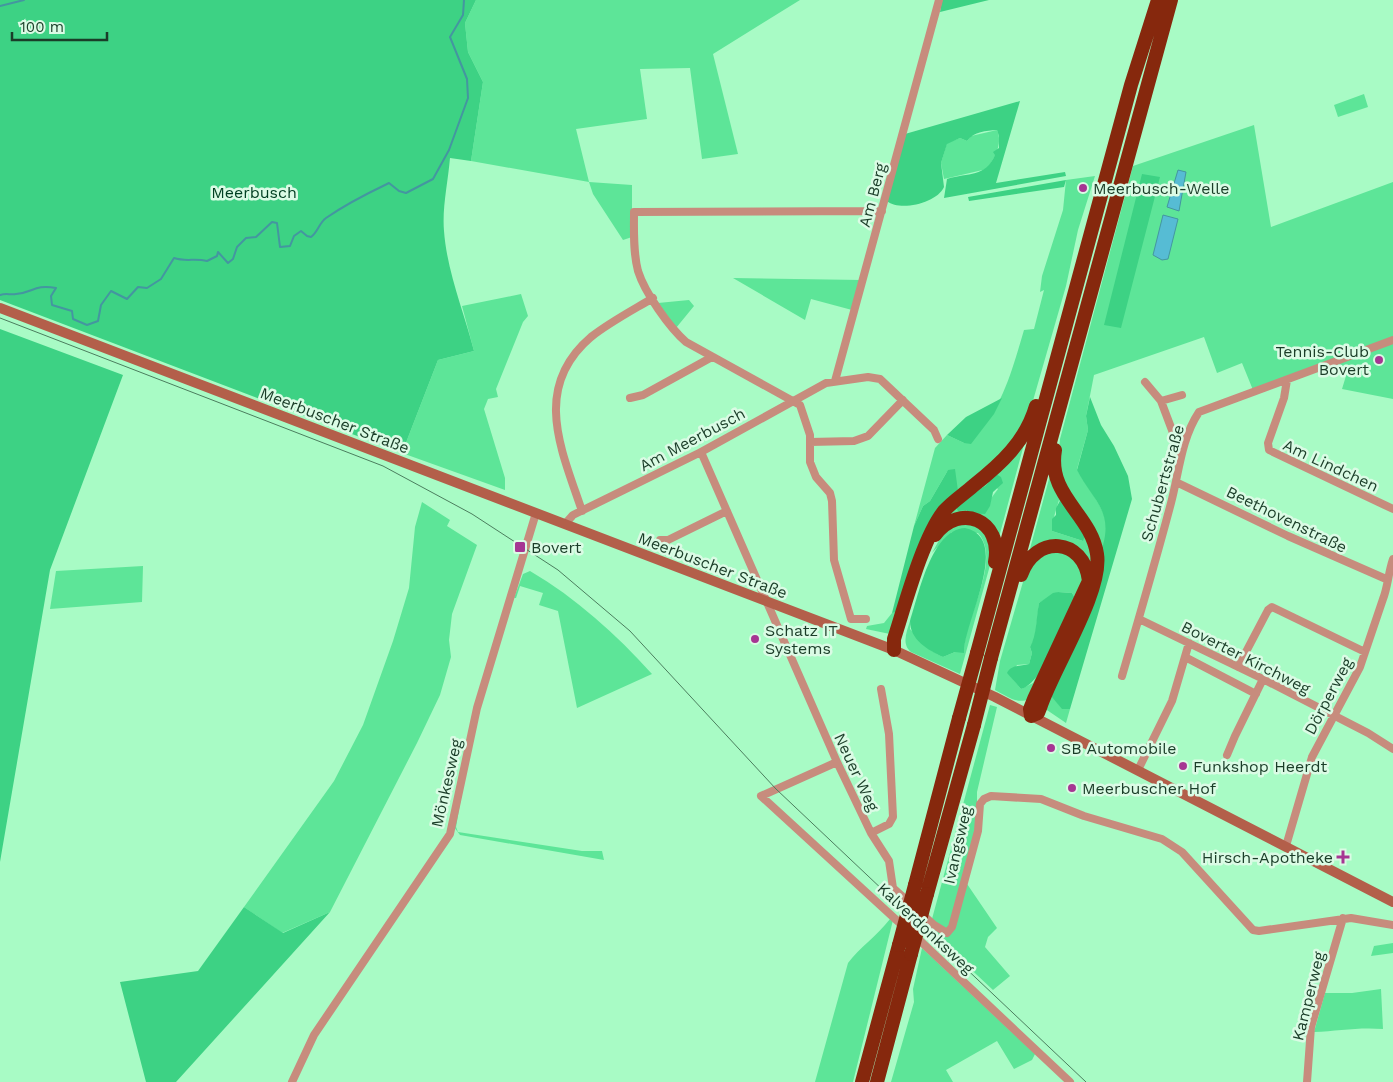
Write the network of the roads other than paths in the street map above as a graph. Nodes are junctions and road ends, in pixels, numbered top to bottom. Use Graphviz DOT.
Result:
graph roads {
  1 [pos="939,0"];
  2 [pos="1158,0"];
  3 [pos="1172,0"];
  4 [pos="882,211"];
  5 [pos="653,298"];
  6 [pos="0,308"];
  7 [pos="1393,340"];
  8 [pos="712,357"];
  9 [pos="1057,358"];
  10 [pos="1287,380"];
  11 [pos="835,381"];
  12 [pos="1145,382"];
  13 [pos="1067,385"];
  14 [pos="1182,395"];
  15 [pos="630,398"];
  16 [pos="793,400"];
  17 [pos="903,400"];
  18 [pos="1161,401"];
  19 [pos="938,439"];
  20 [pos="810,442"];
  21 [pos="701,452"];
  22 [pos="1181,454"];
  23 [pos="1176,482"];
  24 [pos="1393,509"];
  25 [pos="582,511"];
  26 [pos="727,511"];
  27 [pos="536,513"];
  28 [pos="565,524"];
  29 [pos="660,540"];
  30 [pos="1393,559"];
  31 [pos="1386,579"];
  32 [pos="766,602"];
  33 [pos="989,606"];
  34 [pos="1002,616"];
  35 [pos="866,619"];
  36 [pos="1139,619"];
  37 [pos="1189,643"];
  38 [pos="894,650"];
  39 [pos="1365,652"];
  40 [pos="1185,657"];
  41 [pos="1238,667"];
  42 [pos="1122,676"];
  43 [pos="1264,679"];
  44 [pos="880,689"];
  45 [pos="1256,694"];
  46 [pos="1031,716"];
  47 [pos="1332,716"];
  48 [pos="1393,748"];
  49 [pos="1227,755"];
  50 [pos="837,762"];
  51 [pos="1138,770"];
  52 [pos="871,833"];
  53 [pos="1286,846"];
  54 [pos="1393,902"];
  55 [pos="1343,918"];
  56 [pos="1393,925"];
  57 [pos="947,933"];
  58 [pos="292,1082"];
  59 [pos="862,1082"];
  60 [pos="877,1082"];
  61 [pos="1070,1082"];
  62 [pos="1307,1082"];
  1 -- 4 [label="street, Am Berg"];
  2 -- 9 [label="highway"];
  3 -- 13 [label="highway"];
  4 -- 5 [label="street"];
  4 -- 11 [label="street, Am Berg"];
  5 -- 8 [label="street"];
  5 -- 25 [label="street"];
  6 -- 27 [label="main road, Meerbuscher Straße"];
  7 -- 10 [label="street, Schubertstraße"];
  8 -- 15 [label="street"];
  8 -- 16 [label="street"];
  9 -- 33 [label="highway"];
  9 -- 38 [label="highway"];
  10 -- 22 [label="street, Schubertstraße"];
  10 -- 24 [label="street, Am Lindchen"];
  11 -- 16 [label="street, Am Meerbusch"];
  11 -- 17 [label="street, Am Meerbusch"];
  12 -- 18 [label="street"];
  13 -- 34 [label="highway"];
  13 -- 46 [label="highway"];
  14 -- 18 [label="street"];
  16 -- 20 [label="street"];
  16 -- 21 [label="street, Am Meerbusch"];
  17 -- 19 [label="street, Am Meerbusch"];
  17 -- 20 [label="street"];
  18 -- 22 [label="street"];
  20 -- 35 [label="street"];
  21 -- 25 [label="street, Am Meerbusch"];
  21 -- 26 [label="street, Neuer Weg"];
  22 -- 23 [label="street, Schubertstraße"];
  23 -- 31 [label="street, Beethovenstraße"];
  23 -- 36 [label="street, Schubertstraße"];
  25 -- 28 [label="street, Am Meerbusch"];
  26 -- 29 [label="street"];
  26 -- 32 [label="street, Neuer Weg"];
  27 -- 28 [label="main road, Meerbuscher Straße"];
  27 -- 58 [label="street, Mönkesweg"];
  28 -- 32 [label="main road, Meerbuscher Straße"];
  30 -- 31 [label="street, Dörperweg"];
  31 -- 39 [label="street, Dörperweg"];
  32 -- 38 [label="main road, Meerbuscher Straße"];
  32 -- 50 [label="street, Neuer Weg"];
  33 -- 38 [label="highway"];
  33 -- 59 [label="highway, bridge"];
  34 -- 46 [label="highway"];
  34 -- 60 [label="highway, bridge"];
  36 -- 37 [label="street, Boverter Kirchweg"];
  36 -- 42 [label="street, Schubertstraße"];
  37 -- 40 [label="street"];
  37 -- 41 [label="street, Boverter Kirchweg"];
  38 -- 46 [label="main road, Meerbuscher Straße"];
  39 -- 41 [label="street"];
  39 -- 47 [label="street, Dörperweg"];
  40 -- 45 [label="street"];
  40 -- 51 [label="street"];
  41 -- 43 [label="street, Boverter Kirchweg"];
  43 -- 45 [label="street"];
  43 -- 47 [label="street, Boverter Kirchweg"];
  44 -- 52 [label="street"];
  45 -- 49 [label="street"];
  46 -- 51 [label="main road, Meerbuscher Straße"];
  47 -- 48 [label="street, Boverter Kirchweg"];
  47 -- 53 [label="street, Dörperweg"];
  50 -- 52 [label="street, Neuer Weg"];
  50 -- 61 [label="street, Kalverdonksweg"];
  51 -- 53 [label="main road, Meerbuscher Straße"];
  52 -- 57 [label="street, Neuer Weg"];
  53 -- 54 [label="main road, Meerbuscher Straße"];
  55 -- 56 [label="street, Ivangsweg"];
  55 -- 57 [label="street, Ivangsweg"];
  55 -- 62 [label="street, Kamperweg"];
}
